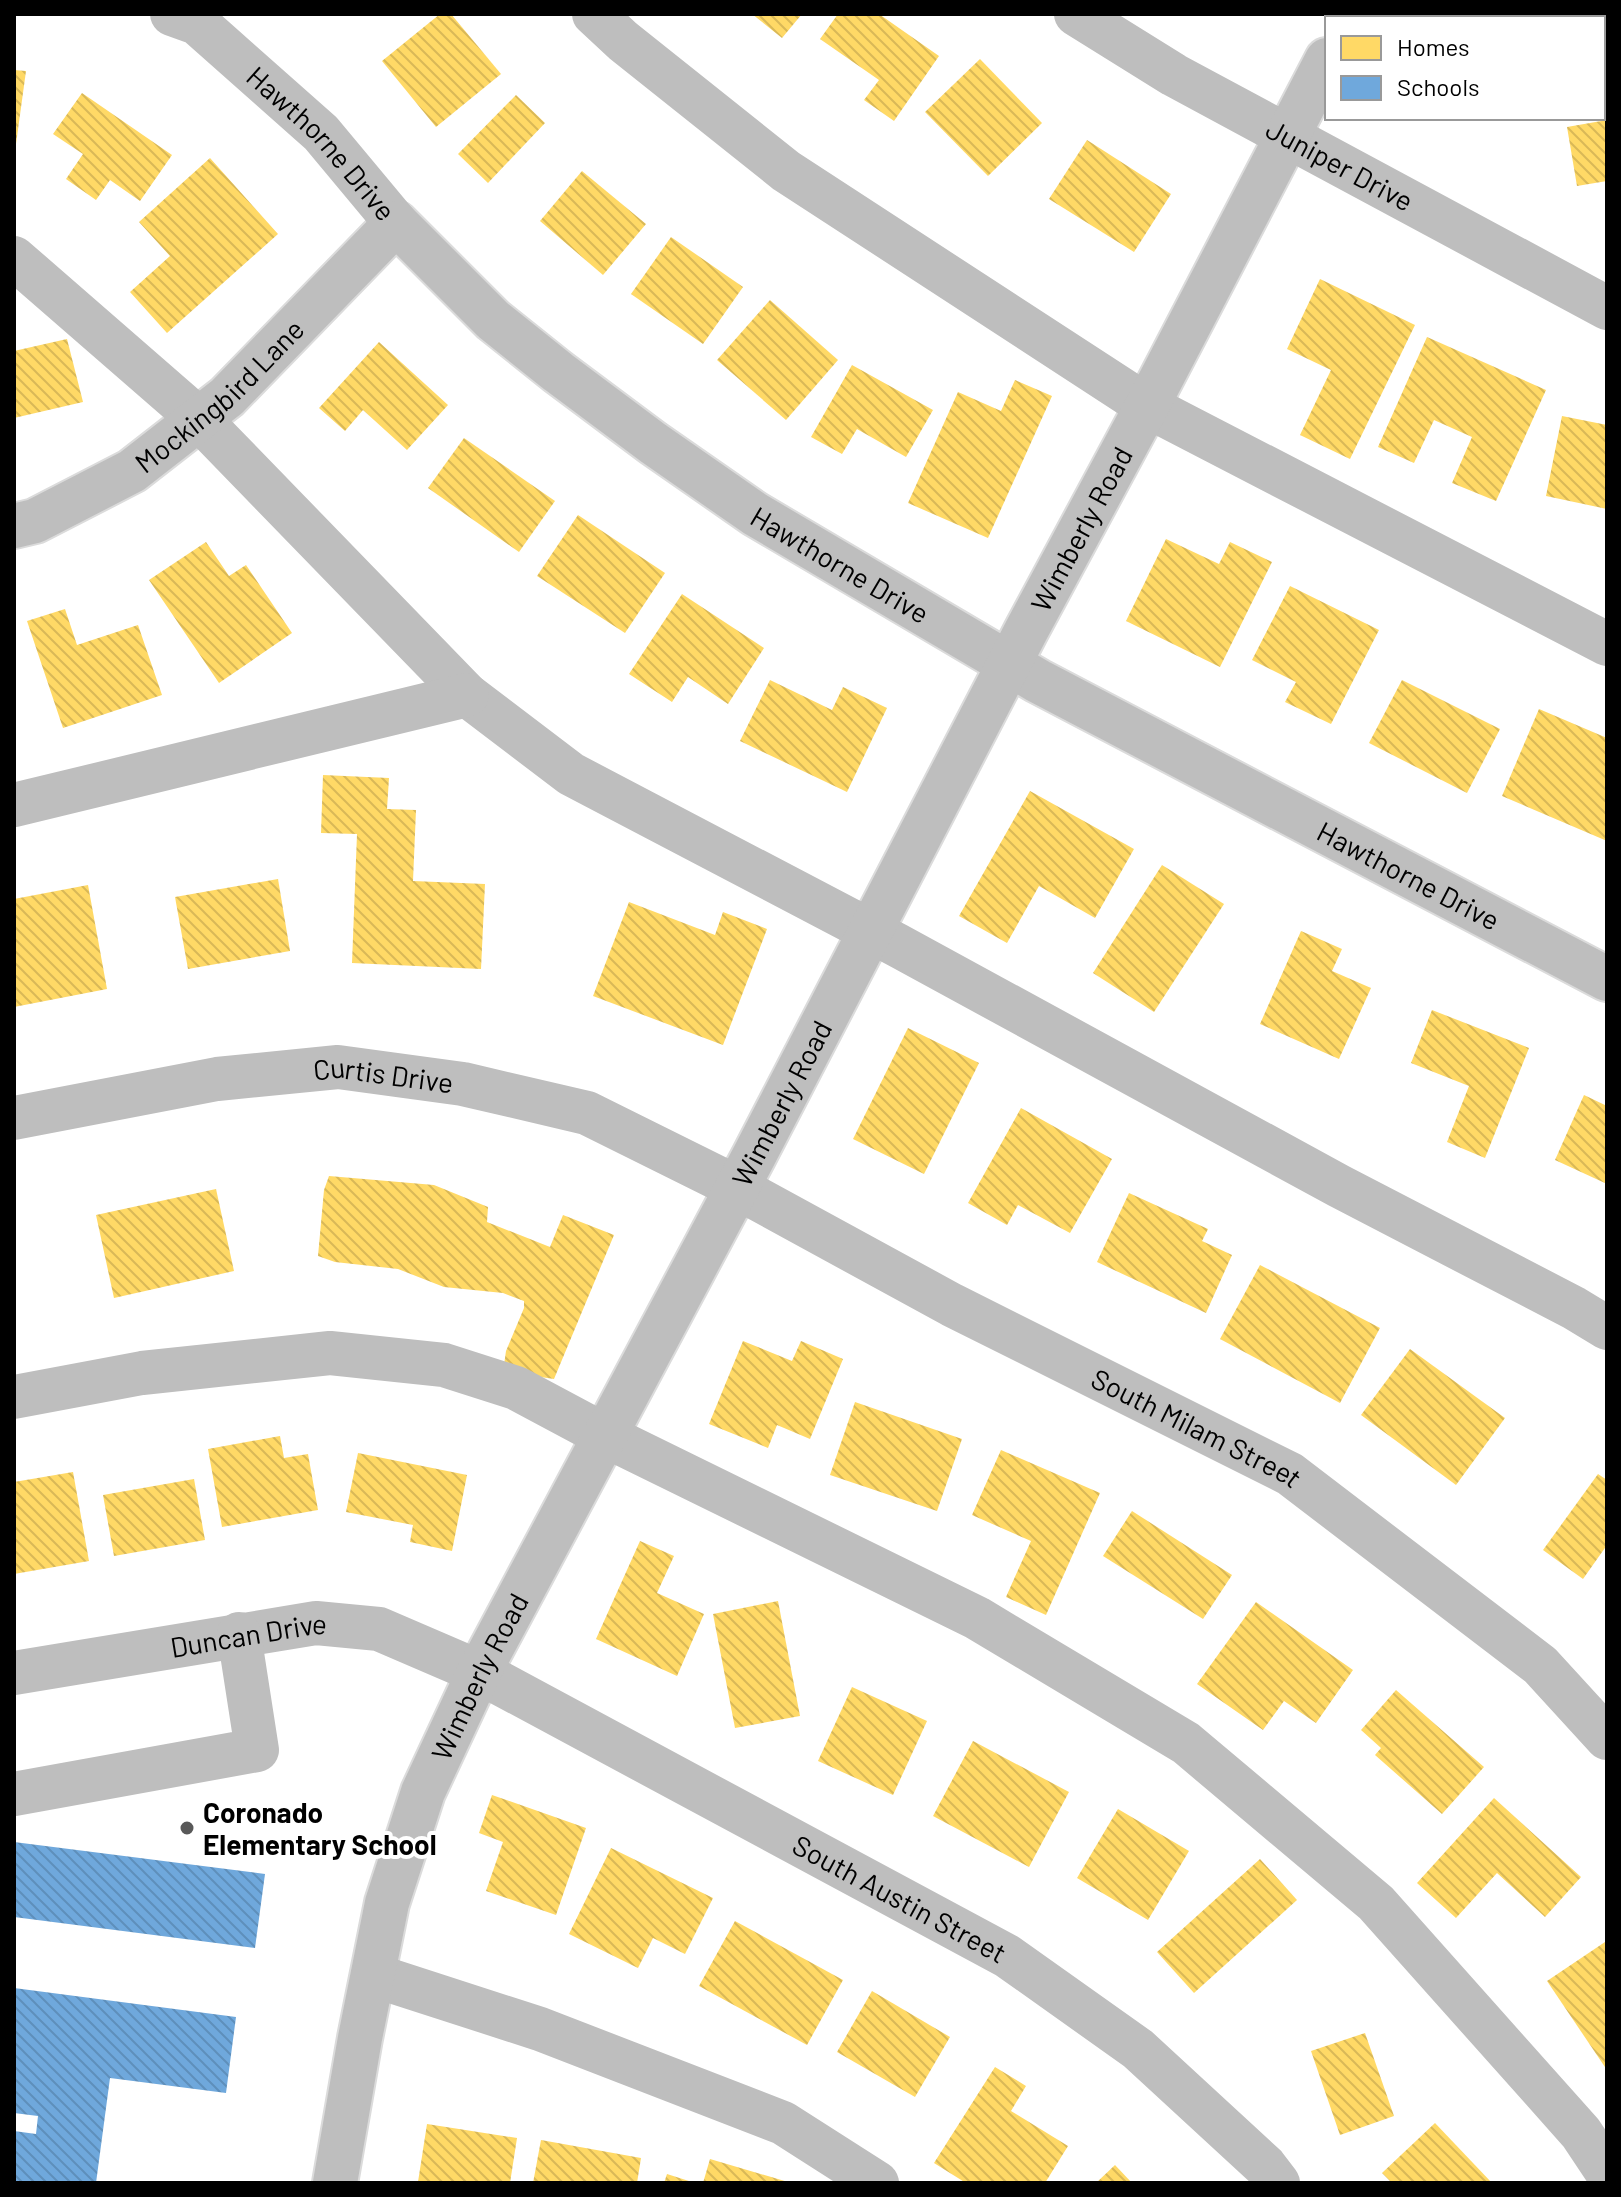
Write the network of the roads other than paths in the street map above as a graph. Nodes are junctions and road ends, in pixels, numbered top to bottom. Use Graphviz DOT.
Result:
graph roads {
  1 [pos="172,14"];
  2 [pos="594,14"];
  3 [pos="1076,14"];
  4 [pos="1325,64"];
  5 [pos="1287,136"];
  6 [pos="396,223"];
  7 [pos="14,258"];
  8 [pos="1607,308"];
  9 [pos="1147,406"];
  10 [pos="199,419"];
  11 [pos="14,526"];
  12 [pos="1607,644"];
  13 [pos="1008,665"];
  14 [pos="467,695"];
  15 [pos="14,805"];
  16 [pos="871,932"];
  17 [pos="1607,979"];
  18 [pos="14,1118"];
  19 [pos="736,1187"];
  20 [pos="1607,1328"];
  21 [pos="14,1397"];
  22 [pos="604,1435"];
  23 [pos="239,1634"];
  24 [pos="479,1672"];
  25 [pos="14,1673"];
  26 [pos="1607,1738"];
  27 [pos="14,1794"];
  28 [pos="373,1975"];
  29 [pos="1607,2172"];
  30 [pos="335,2183"];
  31 [pos="877,2183"];
  32 [pos="1278,2183"];
  1 -- 6 [label="main road, Hawthorne Drive"];
  2 -- 9 [label="main road"];
  3 -- 5 [label="main road, Juniper Drive"];
  4 -- 5 [label="main road, Wimberly Road"];
  5 -- 8 [label="main road, Juniper Drive"];
  5 -- 9 [label="main road, Wimberly Road"];
  6 -- 10 [label="main road, Mockingbird Lane"];
  6 -- 13 [label="main road, Hawthorne Drive"];
  7 -- 10 [label="main road"];
  9 -- 12 [label="main road"];
  9 -- 13 [label="main road, Wimberly Road"];
  10 -- 11 [label="main road, Mockingbird Lane"];
  10 -- 14 [label="main road"];
  13 -- 16 [label="main road, Wimberly Road"];
  13 -- 17 [label="main road, Hawthorne Drive"];
  14 -- 15 [label="main road"];
  14 -- 16 [label="main road"];
  16 -- 19 [label="main road, Wimberly Road"];
  16 -- 20 [label="main road"];
  18 -- 19 [label="main road, Curtis Drive"];
  19 -- 22 [label="main road, Wimberly Road"];
  19 -- 26 [label="main road, South Milam Street"];
  21 -- 22 [label="main road"];
  22 -- 24 [label="main road, Wimberly Road"];
  22 -- 29 [label="main road"];
  23 -- 24 [label="main road, Duncan Drive"];
  23 -- 25 [label="main road, Duncan Drive"];
  23 -- 27 [label="main road"];
  24 -- 28 [label="main road, Wimberly Road"];
  24 -- 32 [label="main road, South Austin Street"];
  28 -- 30 [label="main road, Wimberly Road"];
  28 -- 31 [label="main road"];
}
